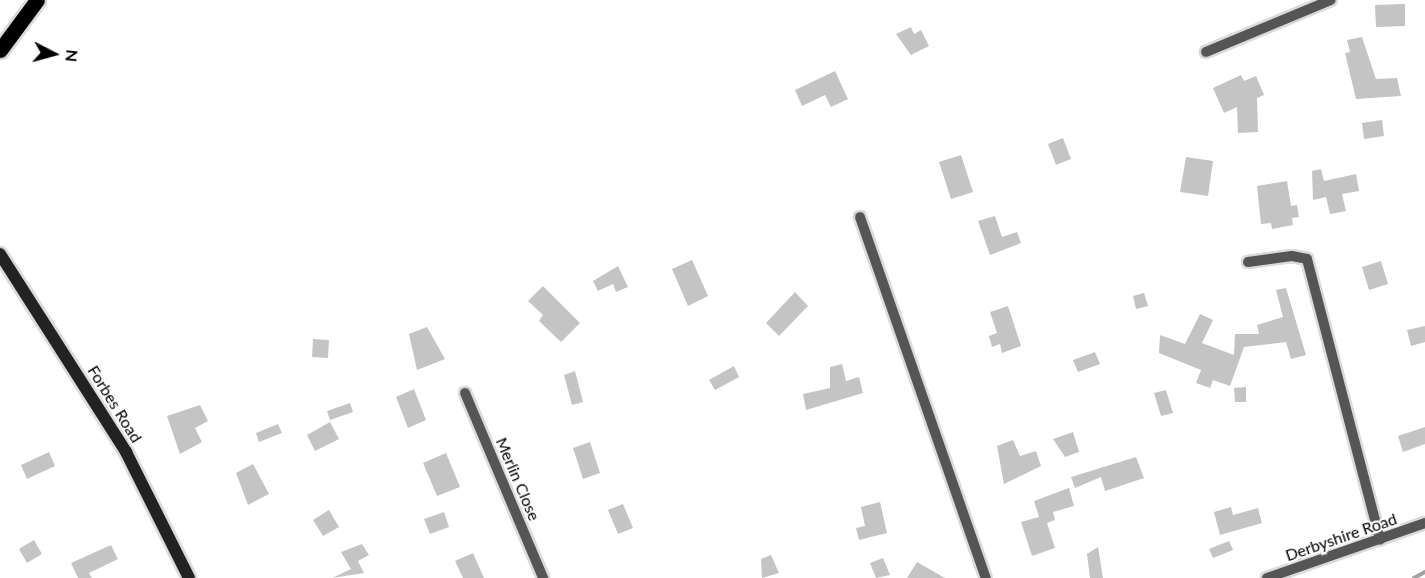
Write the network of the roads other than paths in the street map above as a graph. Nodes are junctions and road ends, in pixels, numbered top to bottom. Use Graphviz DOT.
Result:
graph roads {
  1 [pos="37,0"];
  2 [pos="1331,0"];
  3 [pos="0,50"];
  4 [pos="1206,52"];
  5 [pos="860,217"];
  6 [pos="0,254"];
  7 [pos="1248,262"];
  8 [pos="465,393"];
  9 [pos="1425,523"];
  10 [pos="1380,540"];
  11 [pos="189,578"];
  12 [pos="543,578"];
  13 [pos="986,578"];
  14 [pos="1267,578"];
  1 -- 3 [label="main road"];
  2 -- 4 [label="street"];
  5 -- 13 [label="street"];
  6 -- 11 [label="main road, Forbes Road"];
  7 -- 10 [label="street"];
  8 -- 12 [label="street, Merlin Close"];
  9 -- 10 [label="street, Derbyshire Road"];
  10 -- 14 [label="street, Derbyshire Road"];
}
